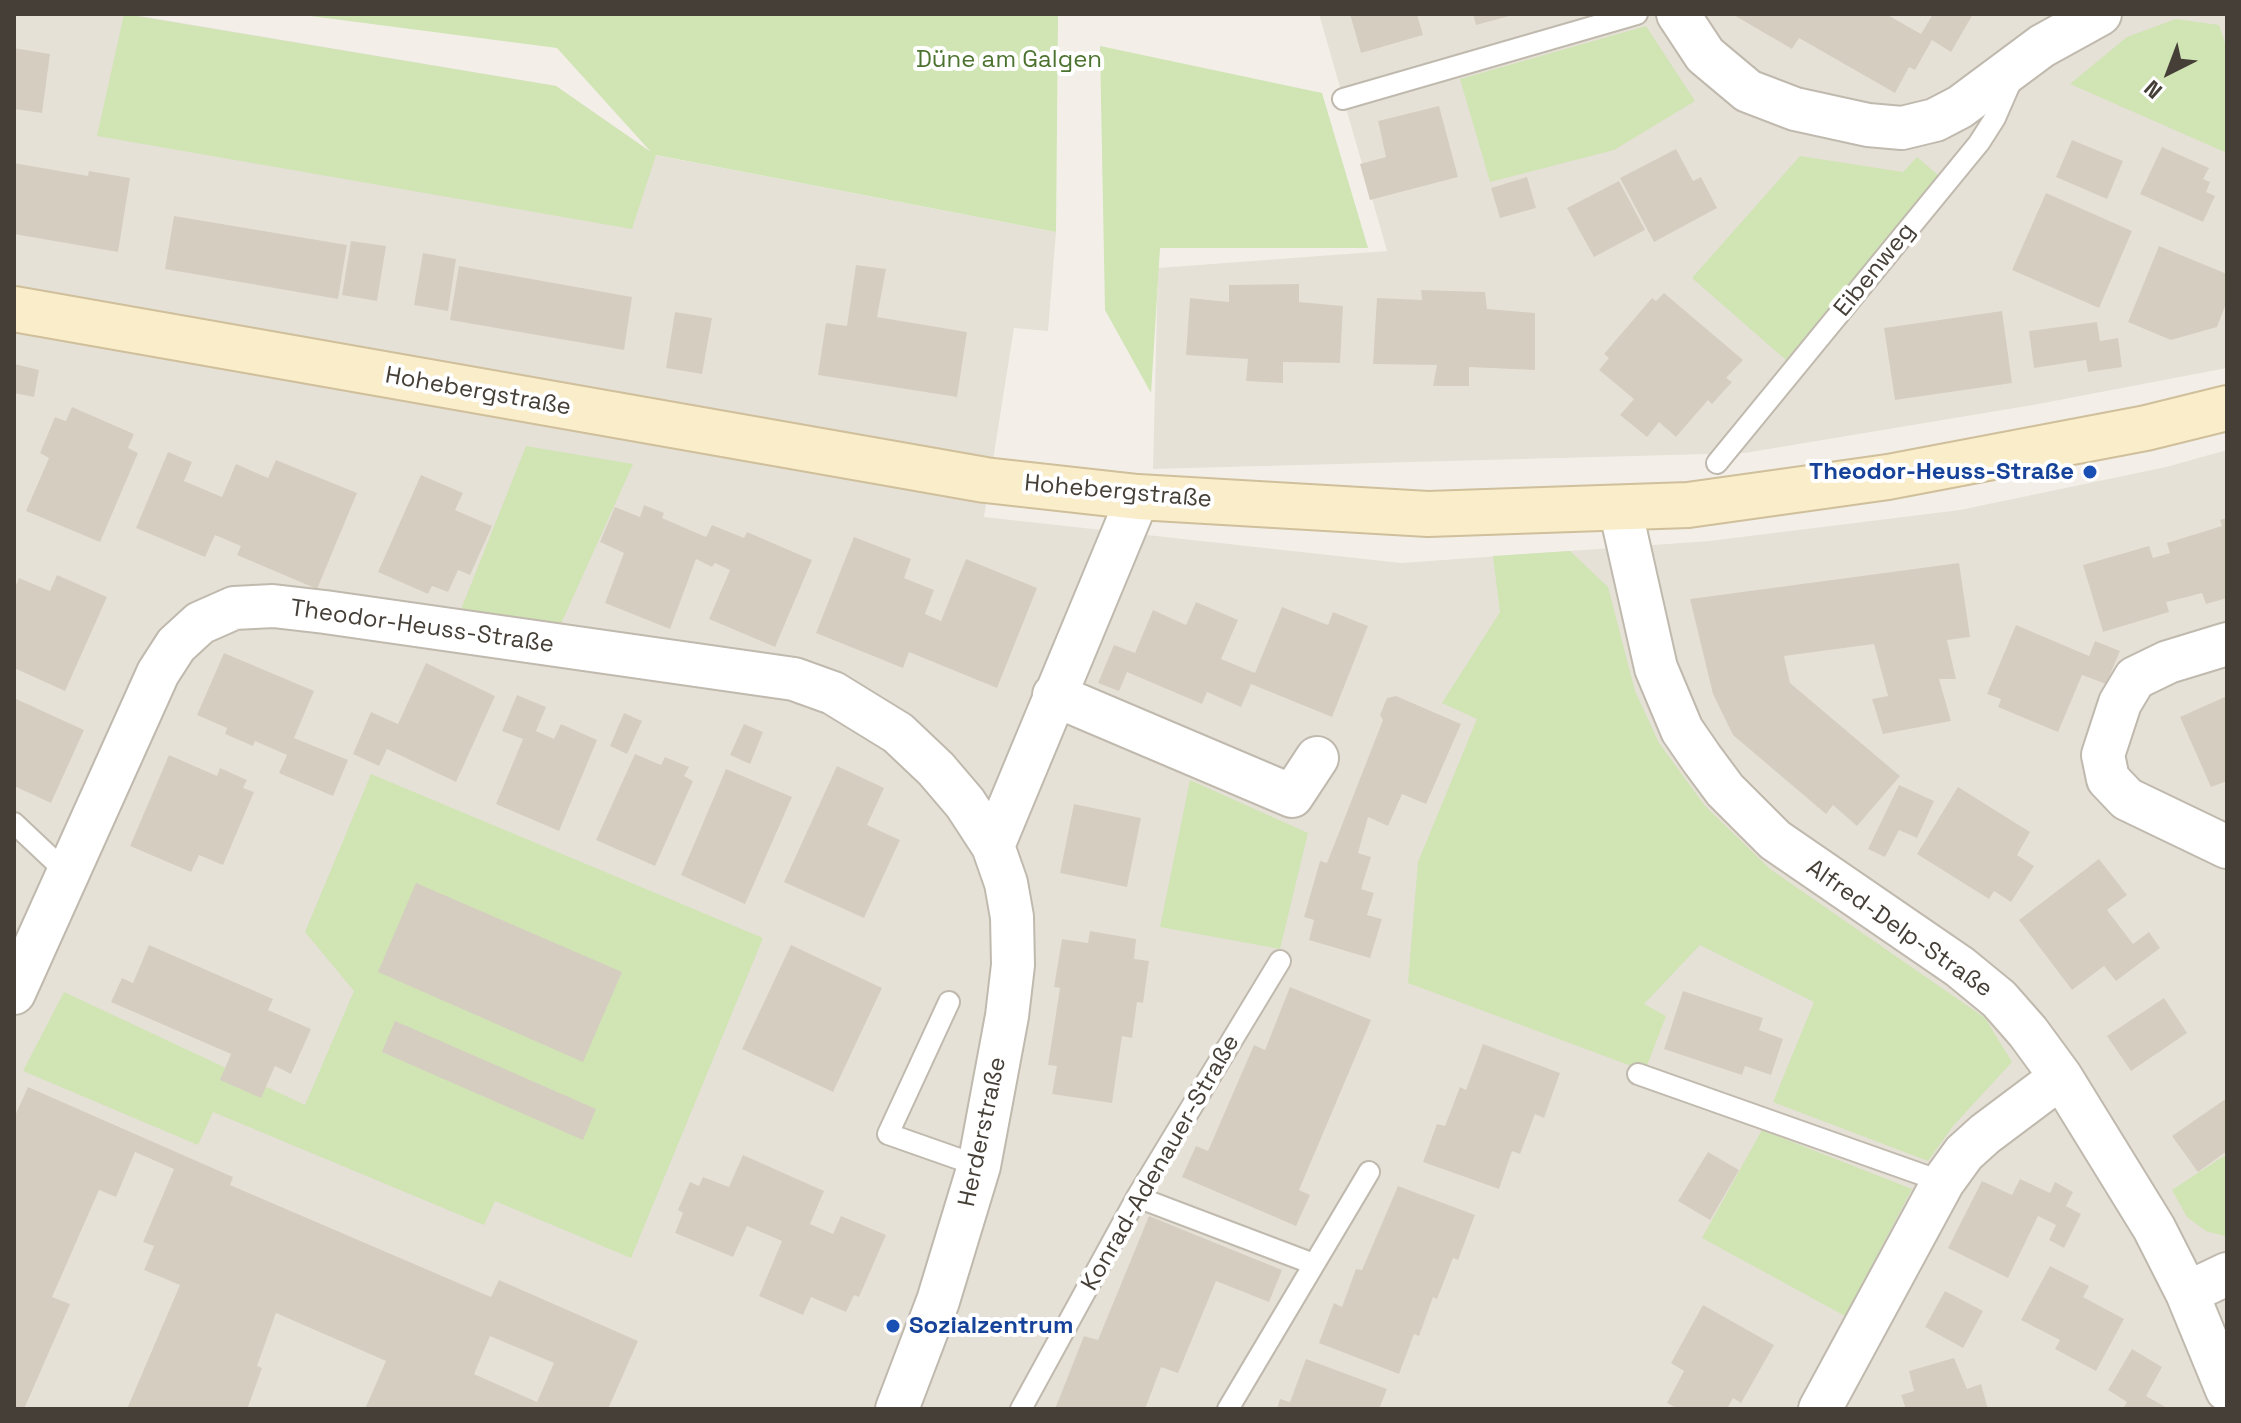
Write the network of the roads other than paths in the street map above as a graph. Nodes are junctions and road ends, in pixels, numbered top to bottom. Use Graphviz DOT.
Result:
graph roads {
  1 [pos="1637,14"];
  2 [pos="1678,14"];
  3 [pos="2100,14"];
  4 [pos="2017,66"];
  5 [pos="1343,99"];
  6 [pos="14,309"];
  7 [pos="2227,408"];
  8 [pos="1717,463"];
  9 [pos="1138,497"];
  10 [pos="1620,508"];
  11 [pos="2227,644"];
  12 [pos="1054,695"];
  13 [pos="1317,758"];
  14 [pos="14,823"];
  15 [pos="993,846"];
  16 [pos="2227,847"];
  17 [pos="59,890"];
  18 [pos="1280,961"];
  19 [pos="14,993"];
  20 [pos="949,1002"];
  21 [pos="1638,1074"];
  22 [pos="2061,1077"];
  23 [pos="979,1166"];
  24 [pos="1369,1172"];
  25 [pos="1943,1182"];
  26 [pos="1137,1197"];
  27 [pos="1311,1263"];
  28 [pos="2227,1274"];
  29 [pos="2187,1293"];
  30 [pos="2227,1390"];
  31 [pos="897,1409"];
  32 [pos="1021,1409"];
  33 [pos="1228,1409"];
  34 [pos="1820,1409"];
  1 -- 5 [label="lane"];
  2 -- 4 [label="street"];
  3 -- 4 [label="street"];
  4 -- 8 [label="lane, Eibenweg"];
  6 -- 9 [label="street, Hohebergstraße"];
  7 -- 10 [label="street, Hohebergstraße"];
  9 -- 10 [label="street, Hohebergstraße"];
  9 -- 12 [label="street"];
  10 -- 22 [label="street, Alfred-Delp-Straße"];
  11 -- 16 [label="street"];
  12 -- 13 [label="street"];
  12 -- 15 [label="street"];
  14 -- 17 [label="lane"];
  15 -- 17 [label="street, Theodor-Heuss-Straße"];
  15 -- 23 [label="street, Herderstraße"];
  17 -- 19 [label="street, Theodor-Heuss-Straße"];
  18 -- 26 [label="lane, Konrad-Adenauer-Straße"];
  20 -- 23 [label="lane"];
  21 -- 25 [label="lane"];
  22 -- 25 [label="street"];
  22 -- 29 [label="street, Alfred-Delp-Straße"];
  23 -- 31 [label="street, Herderstraße"];
  24 -- 27 [label="lane"];
  25 -- 34 [label="street"];
  26 -- 27 [label="lane"];
  26 -- 32 [label="lane, Konrad-Adenauer-Straße"];
  27 -- 33 [label="lane"];
  28 -- 29 [label="street"];
  29 -- 30 [label="street, Alfred-Delp-Straße"];
}
